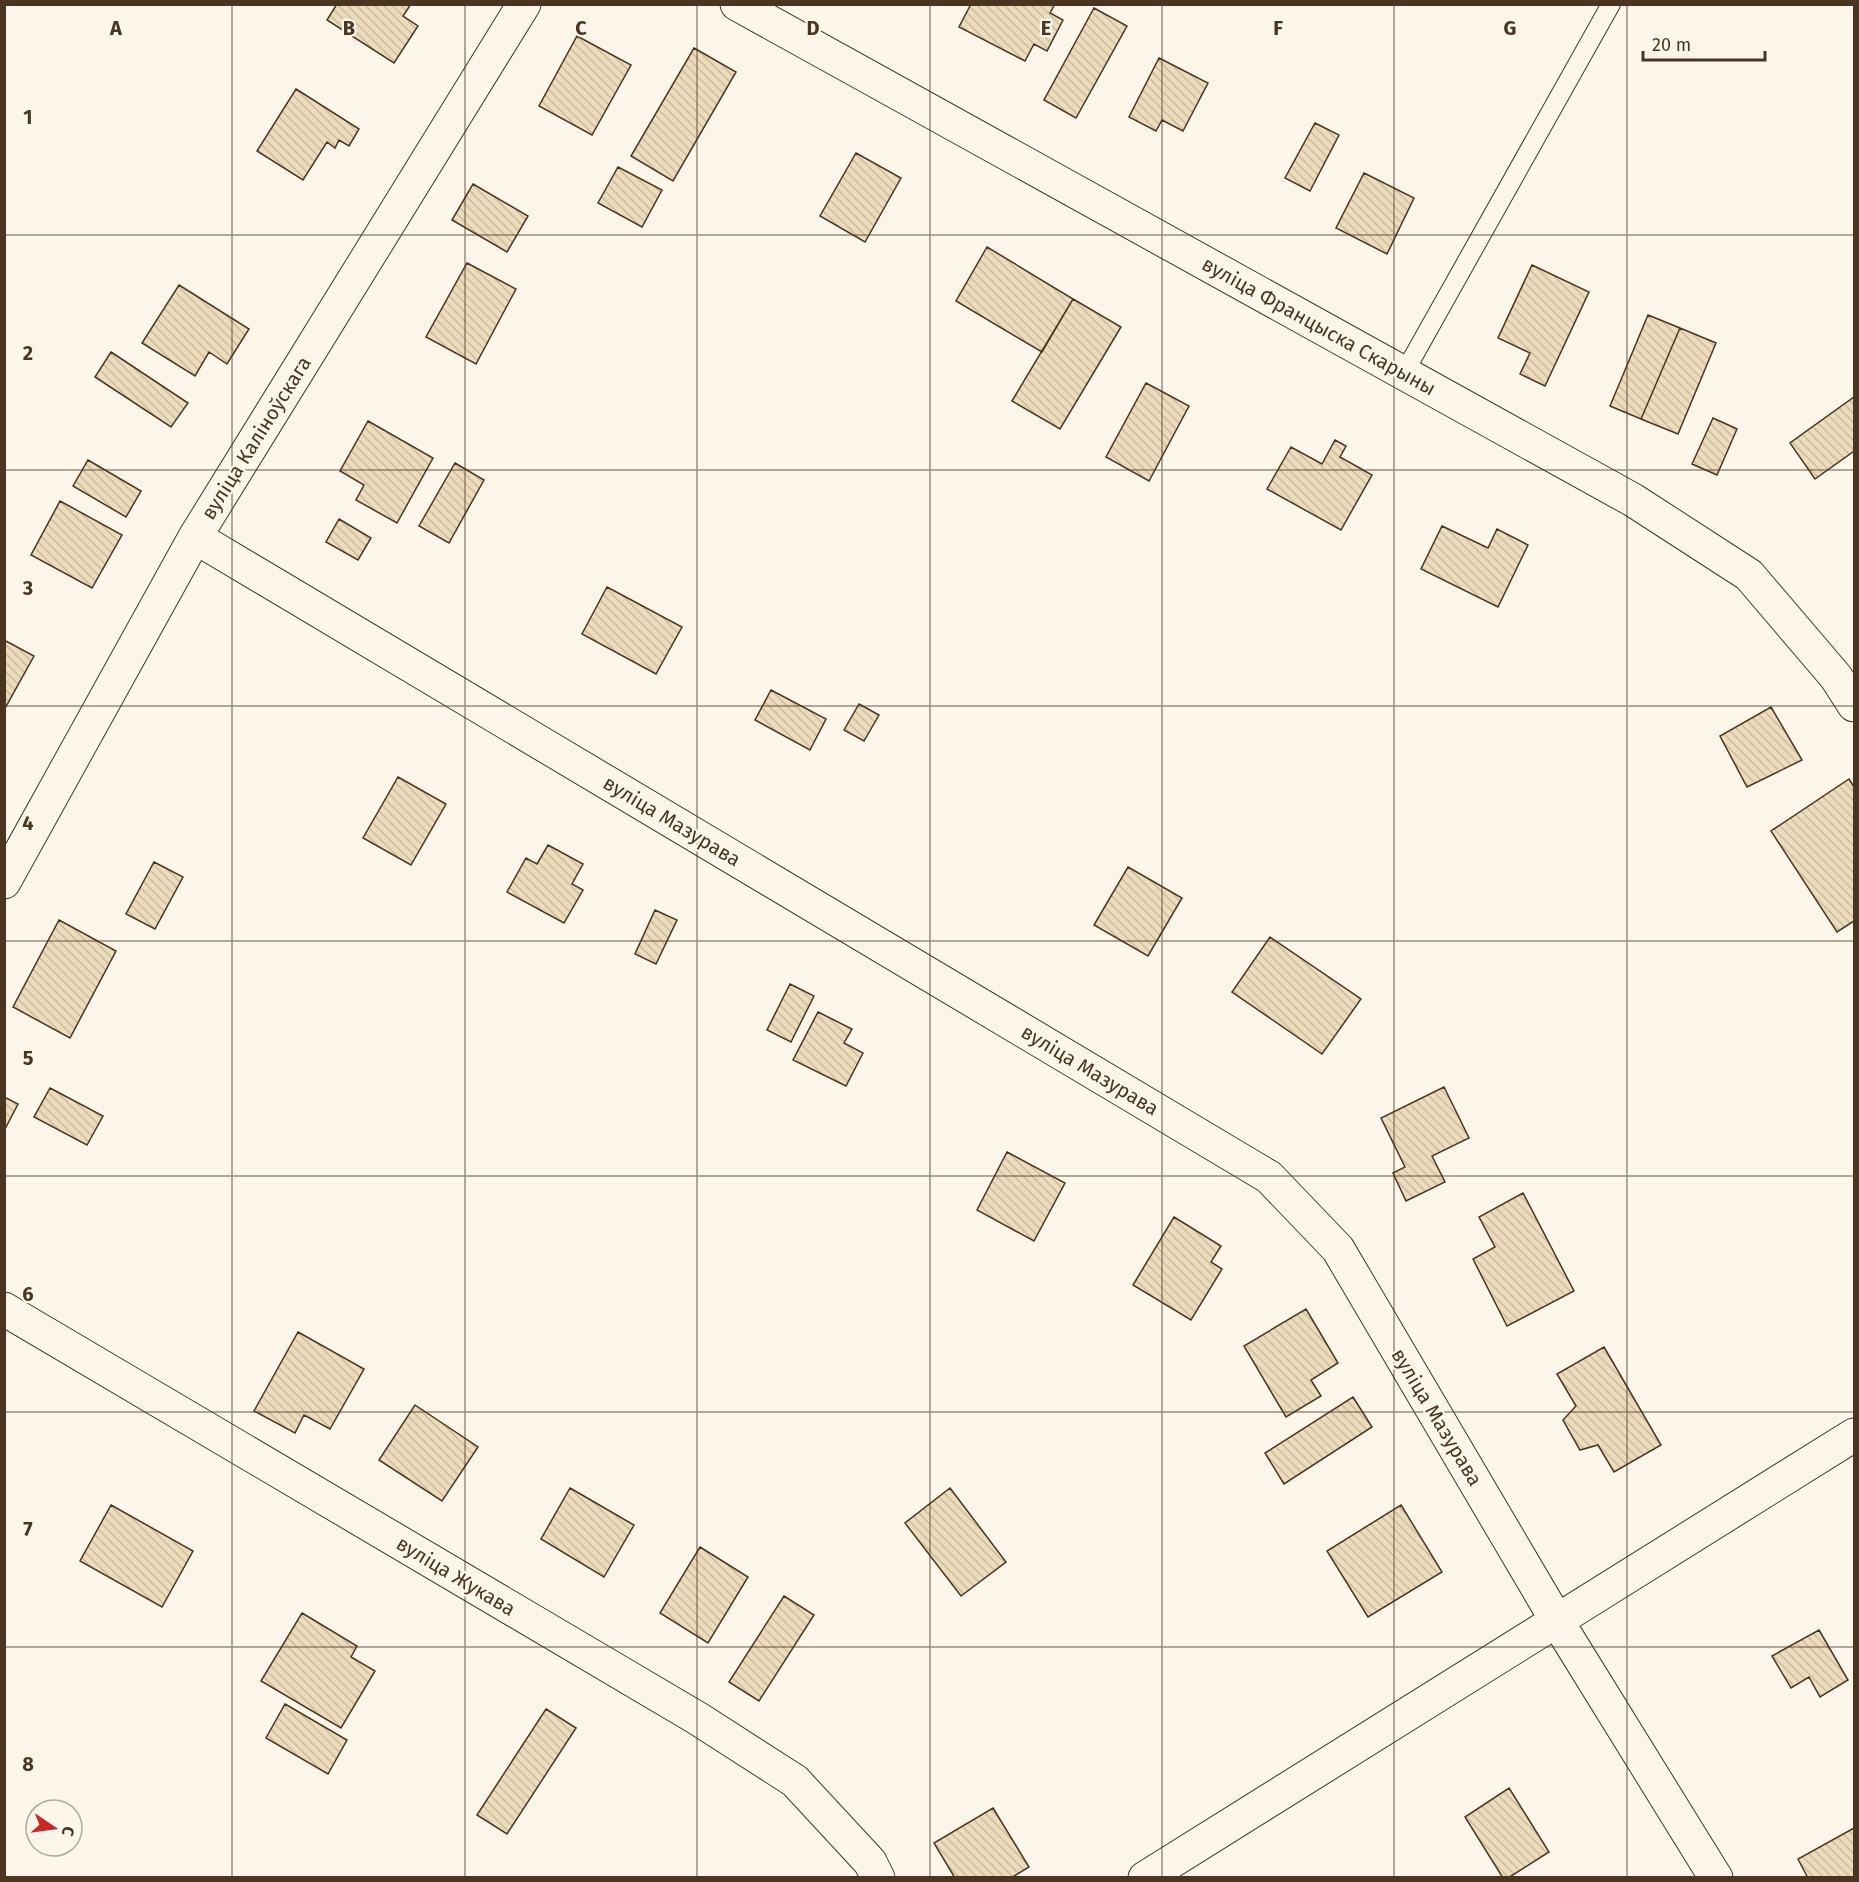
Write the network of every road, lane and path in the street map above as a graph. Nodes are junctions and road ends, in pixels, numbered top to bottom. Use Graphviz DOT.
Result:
graph roads {
  1 [pos="524,4"];
  2 [pos="737,4"];
  3 [pos="1611,4"];
  4 [pos="1404,374"];
  5 [pos="195,537"];
  6 [pos="1854,705"];
  7 [pos="4,882"];
  8 [pos="4,1309"];
  9 [pos="1854,1435"];
  10 [pos="1557,1621"];
  11 [pos="878,1878"];
  12 [pos="1145,1878"];
  13 [pos="1716,1878"];
  1 -- 5 [label="street, вуліца Каліноўскага"];
  2 -- 4 [label="street, вуліца Францыска Скарыны"];
  3 -- 4 [label="lane"];
  4 -- 6 [label="street, вуліца Францыска Скарыны"];
  5 -- 7 [label="street, вуліца Каліноўскага"];
  5 -- 10 [label="street, вуліца Мазурава"];
  8 -- 11 [label="street, вуліца Жукава"];
  9 -- 10 [label="street"];
  10 -- 12 [label="street"];
  10 -- 13 [label="street, вуліца Мазурава"];
}
